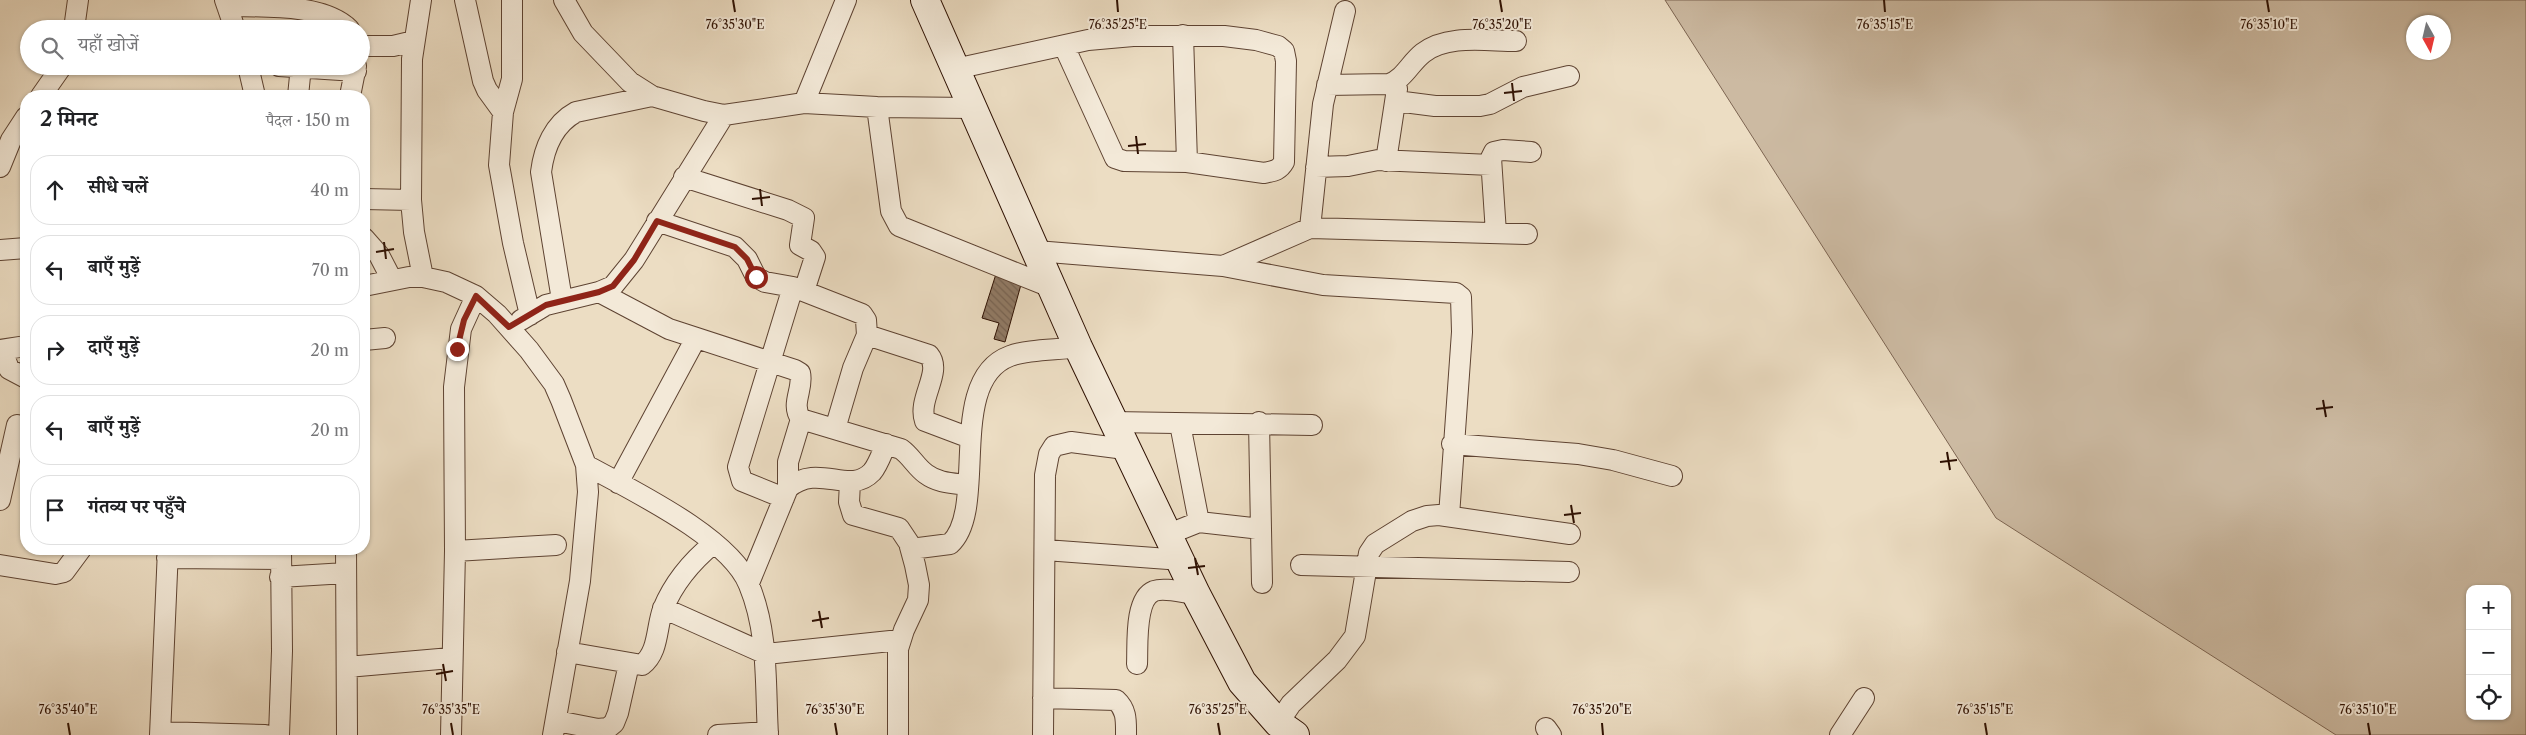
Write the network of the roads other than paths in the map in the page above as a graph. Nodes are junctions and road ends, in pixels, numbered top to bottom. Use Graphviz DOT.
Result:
graph roads {
  1 [pos="78,0"];
  2 [pos="421,0"];
  3 [pos="466,0"];
  4 [pos="512,0"];
  5 [pos="564,0"];
  6 [pos="846,0"];
  7 [pos="924,0"];
  8 [pos="226,3"];
  9 [pos="1345,11"];
  10 [pos="301,19"];
  11 [pos="75,20"];
  12 [pos="232,20"];
  13 [pos="336,20"];
  14 [pos="1183,35"];
  15 [pos="414,41"];
  16 [pos="1516,41"];
  17 [pos="370,46"];
  18 [pos="1064,46"];
  19 [pos="955,69"];
  20 [pos="56,75"];
  21 [pos="250,75"];
  22 [pos="301,75"];
  23 [pos="355,75"];
  24 [pos="1568,76"];
  25 [pos="1398,81"];
  26 [pos="1327,85"];
  27 [pos="45,90"];
  28 [pos="254,90"];
  29 [pos="299,90"];
  30 [pos="351,90"];
  31 [pos="652,96"];
  32 [pos="1396,100"];
  33 [pos="804,103"];
  34 [pos="877,107"];
  35 [pos="972,108"];
  36 [pos="503,112"];
  37 [pos="724,115"];
  38 [pos="16,131"];
  39 [pos="1531,152"];
  40 [pos="1386,161"];
  41 [pos="1187,162"];
  42 [pos="1491,166"];
  43 [pos="0,167"];
  44 [pos="1316,167"];
  45 [pos="684,177"];
  46 [pos="370,199"];
  47 [pos="410,200"];
  48 [pos="657,221"];
  49 [pos="1310,228"];
  50 [pos="1496,233"];
  51 [pos="1528,234"];
  52 [pos="370,245"];
  53 [pos="20,248"];
  54 [pos="0,250"];
  55 [pos="1036,251"];
  56 [pos="1223,266"];
  57 [pos="423,278"];
  58 [pos="392,280"];
  59 [pos="370,285"];
  60 [pos="1053,288"];
  61 [pos="799,289"];
  62 [pos="599,292"];
  63 [pos="476,296"];
  64 [pos="562,300"];
  65 [pos="530,315"];
  66 [pos="509,327"];
  67 [pos="867,335"];
  68 [pos="385,338"];
  69 [pos="696,338"];
  70 [pos="370,339"];
  71 [pos="20,347"];
  72 [pos="1078,347"];
  73 [pos="1,350"];
  74 [pos="770,363"];
  75 [pos="20,375"];
  76 [pos="801,419"];
  77 [pos="1112,422"];
  78 [pos="1259,422"];
  79 [pos="14,424"];
  80 [pos="1180,424"];
  81 [pos="1312,424"];
  82 [pos="835,429"];
  83 [pos="970,438"];
  84 [pos="886,444"];
  85 [pos="1452,444"];
  86 [pos="1125,449"];
  87 [pos="586,465"];
  88 [pos="1672,476"];
  89 [pos="850,482"];
  90 [pos="618,483"];
  91 [pos="967,485"];
  92 [pos="786,493"];
  93 [pos="0,500"];
  94 [pos="1449,516"];
  95 [pos="1199,522"];
  96 [pos="1261,529"];
  97 [pos="1169,534"];
  98 [pos="1570,534"];
  99 [pos="714,543"];
  100 [pos="556,545"];
  101 [pos="912,549"];
  102 [pos="1045,550"];
  103 [pos="455,551"];
  104 [pos="77,555"];
  105 [pos="167,555"];
  106 [pos="192,555"];
  107 [pos="346,555"];
  108 [pos="1182,560"];
  109 [pos="281,562"];
  110 [pos="0,564"];
  111 [pos="1301,564"];
  112 [pos="1364,567"];
  113 [pos="1570,572"];
  114 [pos="346,573"];
  115 [pos="749,583"];
  116 [pos="1262,583"];
  117 [pos="1196,594"];
  118 [pos="663,608"];
  119 [pos="900,640"];
  120 [pos="567,652"];
  121 [pos="766,654"];
  122 [pos="451,658"];
  123 [pos="629,664"];
  124 [pos="1137,664"];
  125 [pos="348,667"];
  126 [pos="1043,698"];
  127 [pos="1864,698"];
  128 [pos="555,728"];
  129 [pos="1287,729"];
  130 [pos="161,733"];
  131 [pos="768,734"];
  132 [pos="265,735"];
  133 [pos="279,735"];
  134 [pos="347,735"];
  135 [pos="451,735"];
  136 [pos="718,735"];
  137 [pos="898,735"];
  138 [pos="1043,735"];
  139 [pos="1126,735"];
  140 [pos="1840,735"];
  1 -- 11 [label="street"];
  2 -- 15 [label="street"];
  3 -- 36 [label="street"];
  4 -- 36 [label="street"];
  5 -- 31 [label="street"];
  6 -- 33 [label="street"];
  7 -- 19 [label="street"];
  8 -- 10 [label="street"];
  8 -- 12 [label="street"];
  9 -- 26 [label="street"];
  10 -- 13 [label="street"];
  14 -- 18 [label="street"];
  14 -- 41 [label="street"];
  14 -- 41 [label="street"];
  15 -- 17 [label="street"];
  15 -- 47 [label="street"];
  16 -- 25 [label="street"];
  18 -- 19 [label="street"];
  18 -- 41 [label="street"];
  19 -- 35 [label="street"];
  20 -- 27 [label="street"];
  21 -- 28 [label="street"];
  22 -- 29 [label="street"];
  23 -- 30 [label="street"];
  24 -- 32 [label="street"];
  25 -- 26 [label="street"];
  25 -- 32 [label="street"];
  26 -- 44 [label="street"];
  31 -- 37 [label="street"];
  31 -- 64 [label="street"];
  32 -- 40 [label="street"];
  33 -- 34 [label="street"];
  33 -- 37 [label="street"];
  34 -- 35 [label="street"];
  34 -- 60 [label="street"];
  35 -- 55 [label="street"];
  36 -- 65 [label="street"];
  37 -- 45 [label="street"];
  38 -- 43 [label="street"];
  39 -- 42 [label="street"];
  40 -- 42 [label="street"];
  40 -- 44 [label="street"];
  42 -- 50 [label="street"];
  44 -- 49 [label="street"];
  45 -- 48 [label="street"];
  45 -- 61 [label="street"];
  46 -- 47 [label="street"];
  47 -- 57 [label="street"];
  48 -- 61 [label="street"];
  48 -- 62 [label="street"];
  49 -- 50 [label="street"];
  49 -- 56 [label="street"];
  50 -- 51 [label="street"];
  52 -- 58 [label="street"];
  53 -- 54 [label="street"];
  55 -- 56 [label="street"];
  55 -- 60 [label="street"];
  56 -- 85 [label="street"];
  57 -- 58 [label="street"];
  57 -- 63 [label="street"];
  58 -- 59 [label="street"];
  60 -- 72 [label="street"];
  61 -- 67 [label="street"];
  61 -- 74 [label="street"];
  62 -- 64 [label="street"];
  62 -- 69 [label="street"];
  63 -- 66 [label="street"];
  63 -- 103 [label="street"];
  64 -- 65 [label="street"];
  65 -- 66 [label="street"];
  66 -- 87 [label="street"];
  67 -- 82 [label="street"];
  67 -- 83 [label="street"];
  68 -- 70 [label="street"];
  69 -- 74 [label="street"];
  69 -- 90 [label="street"];
  71 -- 73 [label="street"];
  72 -- 77 [label="street"];
  72 -- 83 [label="street"];
  73 -- 75 [label="street"];
  74 -- 76 [label="street"];
  74 -- 92 [label="street"];
  76 -- 82 [label="street"];
  76 -- 92 [label="street"];
  77 -- 80 [label="street"];
  77 -- 86 [label="street"];
  78 -- 80 [label="street"];
  78 -- 81 [label="street"];
  78 -- 96 [label="street"];
  79 -- 93 [label="street"];
  80 -- 95 [label="street"];
  82 -- 84 [label="street"];
  83 -- 91 [label="street"];
  84 -- 89 [label="street"];
  84 -- 91 [label="street"];
  85 -- 88 [label="street"];
  85 -- 94 [label="street"];
  86 -- 97 [label="street"];
  86 -- 102 [label="street"];
  87 -- 90 [label="street"];
  87 -- 120 [label="street"];
  89 -- 92 [label="street"];
  89 -- 101 [label="street"];
  90 -- 99 [label="street"];
  91 -- 101 [label="street"];
  92 -- 115 [label="street"];
  94 -- 98 [label="street"];
  94 -- 112 [label="street"];
  95 -- 96 [label="street"];
  95 -- 97 [label="street"];
  96 -- 116 [label="street"];
  97 -- 108 [label="street"];
  99 -- 115 [label="street"];
  99 -- 118 [label="street"];
  100 -- 103 [label="street"];
  101 -- 119 [label="street"];
  102 -- 108 [label="street"];
  102 -- 126 [label="street"];
  103 -- 122 [label="street"];
  104 -- 110 [label="street"];
  105 -- 130 [label="street"];
  106 -- 109 [label="street"];
  107 -- 114 [label="street"];
  108 -- 117 [label="street"];
  109 -- 114 [label="street"];
  109 -- 133 [label="street"];
  111 -- 112 [label="street"];
  112 -- 113 [label="street"];
  112 -- 129 [label="street"];
  114 -- 125 [label="street"];
  115 -- 121 [label="street"];
  117 -- 124 [label="street"];
  117 -- 129 [label="street"];
  118 -- 121 [label="street"];
  118 -- 123 [label="street"];
  119 -- 121 [label="street"];
  119 -- 137 [label="street"];
  120 -- 123 [label="street"];
  120 -- 128 [label="street"];
  121 -- 131 [label="street"];
  122 -- 125 [label="street"];
  122 -- 135 [label="street"];
  123 -- 128 [label="street"];
  125 -- 134 [label="street"];
  126 -- 138 [label="street"];
  126 -- 139 [label="street"];
  127 -- 140 [label="street"];
  130 -- 132 [label="street"];
  131 -- 136 [label="street"];
}
